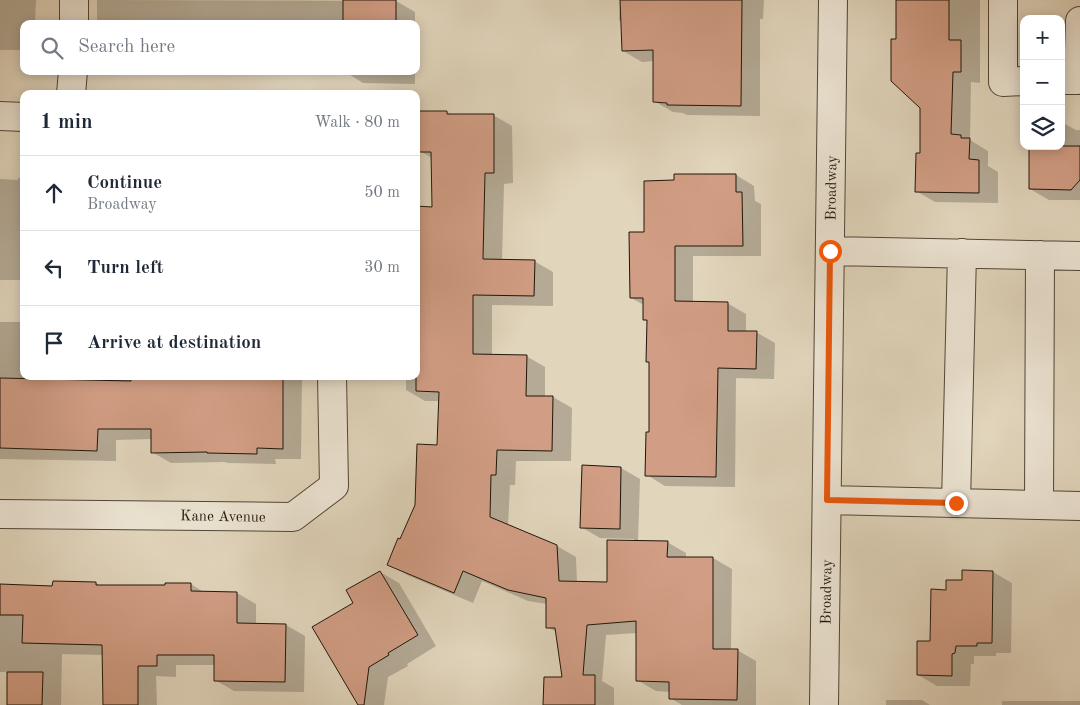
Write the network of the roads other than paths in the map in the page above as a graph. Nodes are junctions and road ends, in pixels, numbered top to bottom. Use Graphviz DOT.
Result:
graph roads {
  1 [pos="74,0"];
  2 [pos="833,0"];
  3 [pos="1003,0"];
  4 [pos="74,20"];
  5 [pos="1080,20"];
  6 [pos="73,75"];
  7 [pos="1065,80"];
  8 [pos="1020,81"];
  9 [pos="71,90"];
  10 [pos="0,116"];
  11 [pos="20,117"];
  12 [pos="830,251"];
  13 [pos="962,253"];
  14 [pos="1040,255"];
  15 [pos="1080,256"];
  16 [pos="332,380"];
  17 [pos="827,500"];
  18 [pos="956,503"];
  19 [pos="1039,505"];
  20 [pos="1080,506"];
  21 [pos="0,514"];
  22 [pos="824,705"];
  1 -- 4 [label="street"];
  2 -- 12 [label="street, Broadway"];
  3 -- 8 [label="street"];
  5 -- 7 [label="street"];
  6 -- 9 [label="street"];
  10 -- 11 [label="street"];
  12 -- 13 [label="street"];
  12 -- 17 [label="street, Broadway"];
  13 -- 14 [label="street"];
  13 -- 18 [label="street"];
  14 -- 15 [label="street"];
  14 -- 19 [label="street"];
  16 -- 21 [label="street, Kane Avenue"];
  17 -- 18 [label="street"];
  17 -- 22 [label="street, Broadway"];
  18 -- 19 [label="street"];
  19 -- 20 [label="street"];
}
